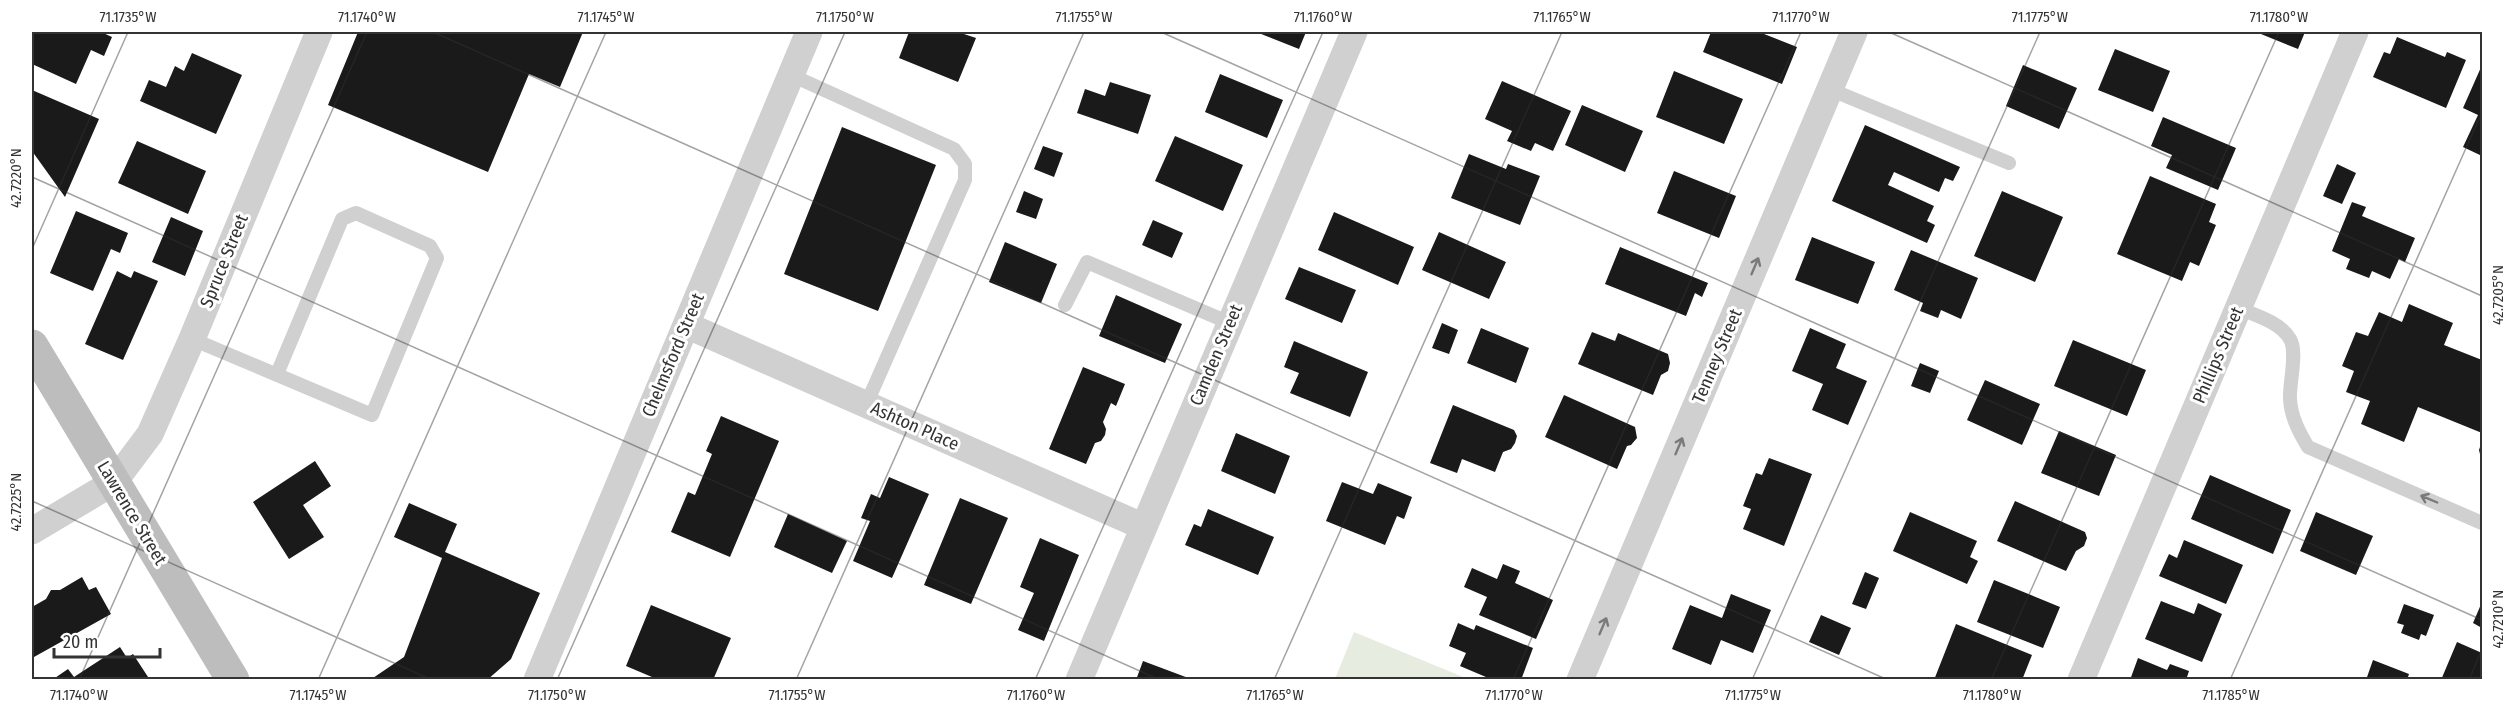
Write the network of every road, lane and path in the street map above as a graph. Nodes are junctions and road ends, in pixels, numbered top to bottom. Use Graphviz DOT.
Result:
graph roads {
  1 [pos="318,32"];
  2 [pos="809,32"];
  3 [pos="1354,32"];
  4 [pos="1854,32"];
  5 [pos="2355,32"];
  6 [pos="791,75"];
  7 [pos="1829,89"];
  8 [pos="2009,163"];
  9 [pos="1065,305"];
  10 [pos="2238,308"];
  11 [pos="1230,323"];
  12 [pos="686,325"];
  13 [pos="192,339"];
  14 [pos="32,346"];
  15 [pos="277,374"];
  16 [pos="866,405"];
  17 [pos="114,482"];
  18 [pos="2482,523"];
  19 [pos="1144,527"];
  20 [pos="32,531"];
  21 [pos="234,680"];
  22 [pos="537,680"];
  23 [pos="1079,680"];
  24 [pos="1580,680"];
  25 [pos="2081,680"];
  1 -- 13 [label="street, Spruce Street"];
  2 -- 6 [label="street, Chelmsford Street"];
  3 -- 11 [label="street, Camden Street"];
  4 -- 7 [label="street, Tenney Street"];
  5 -- 10 [label="street, Phillips Street"];
  6 -- 12 [label="street, Chelmsford Street"];
  6 -- 16 [label="lane"];
  7 -- 8 [label="lane"];
  24 -- 7 [label="street, Tenney Street, one-way"];
  9 -- 11 [label="lane"];
  18 -- 10 [label="lane, one-way"];
  10 -- 25 [label="street, Phillips Street"];
  11 -- 19 [label="street, Camden Street"];
  12 -- 16 [label="street, Ashton Place"];
  12 -- 22 [label="street, Chelmsford Street"];
  13 -- 15 [label="lane"];
  13 -- 17 [label="street, Spruce Street"];
  14 -- 17 [label="main road, Lawrence Street"];
  15 -- 15 [label="lane"];
  16 -- 19 [label="street, Ashton Place"];
  17 -- 20 [label="street"];
  17 -- 21 [label="main road, Lawrence Street"];
  19 -- 23 [label="street, Camden Street"];
}
